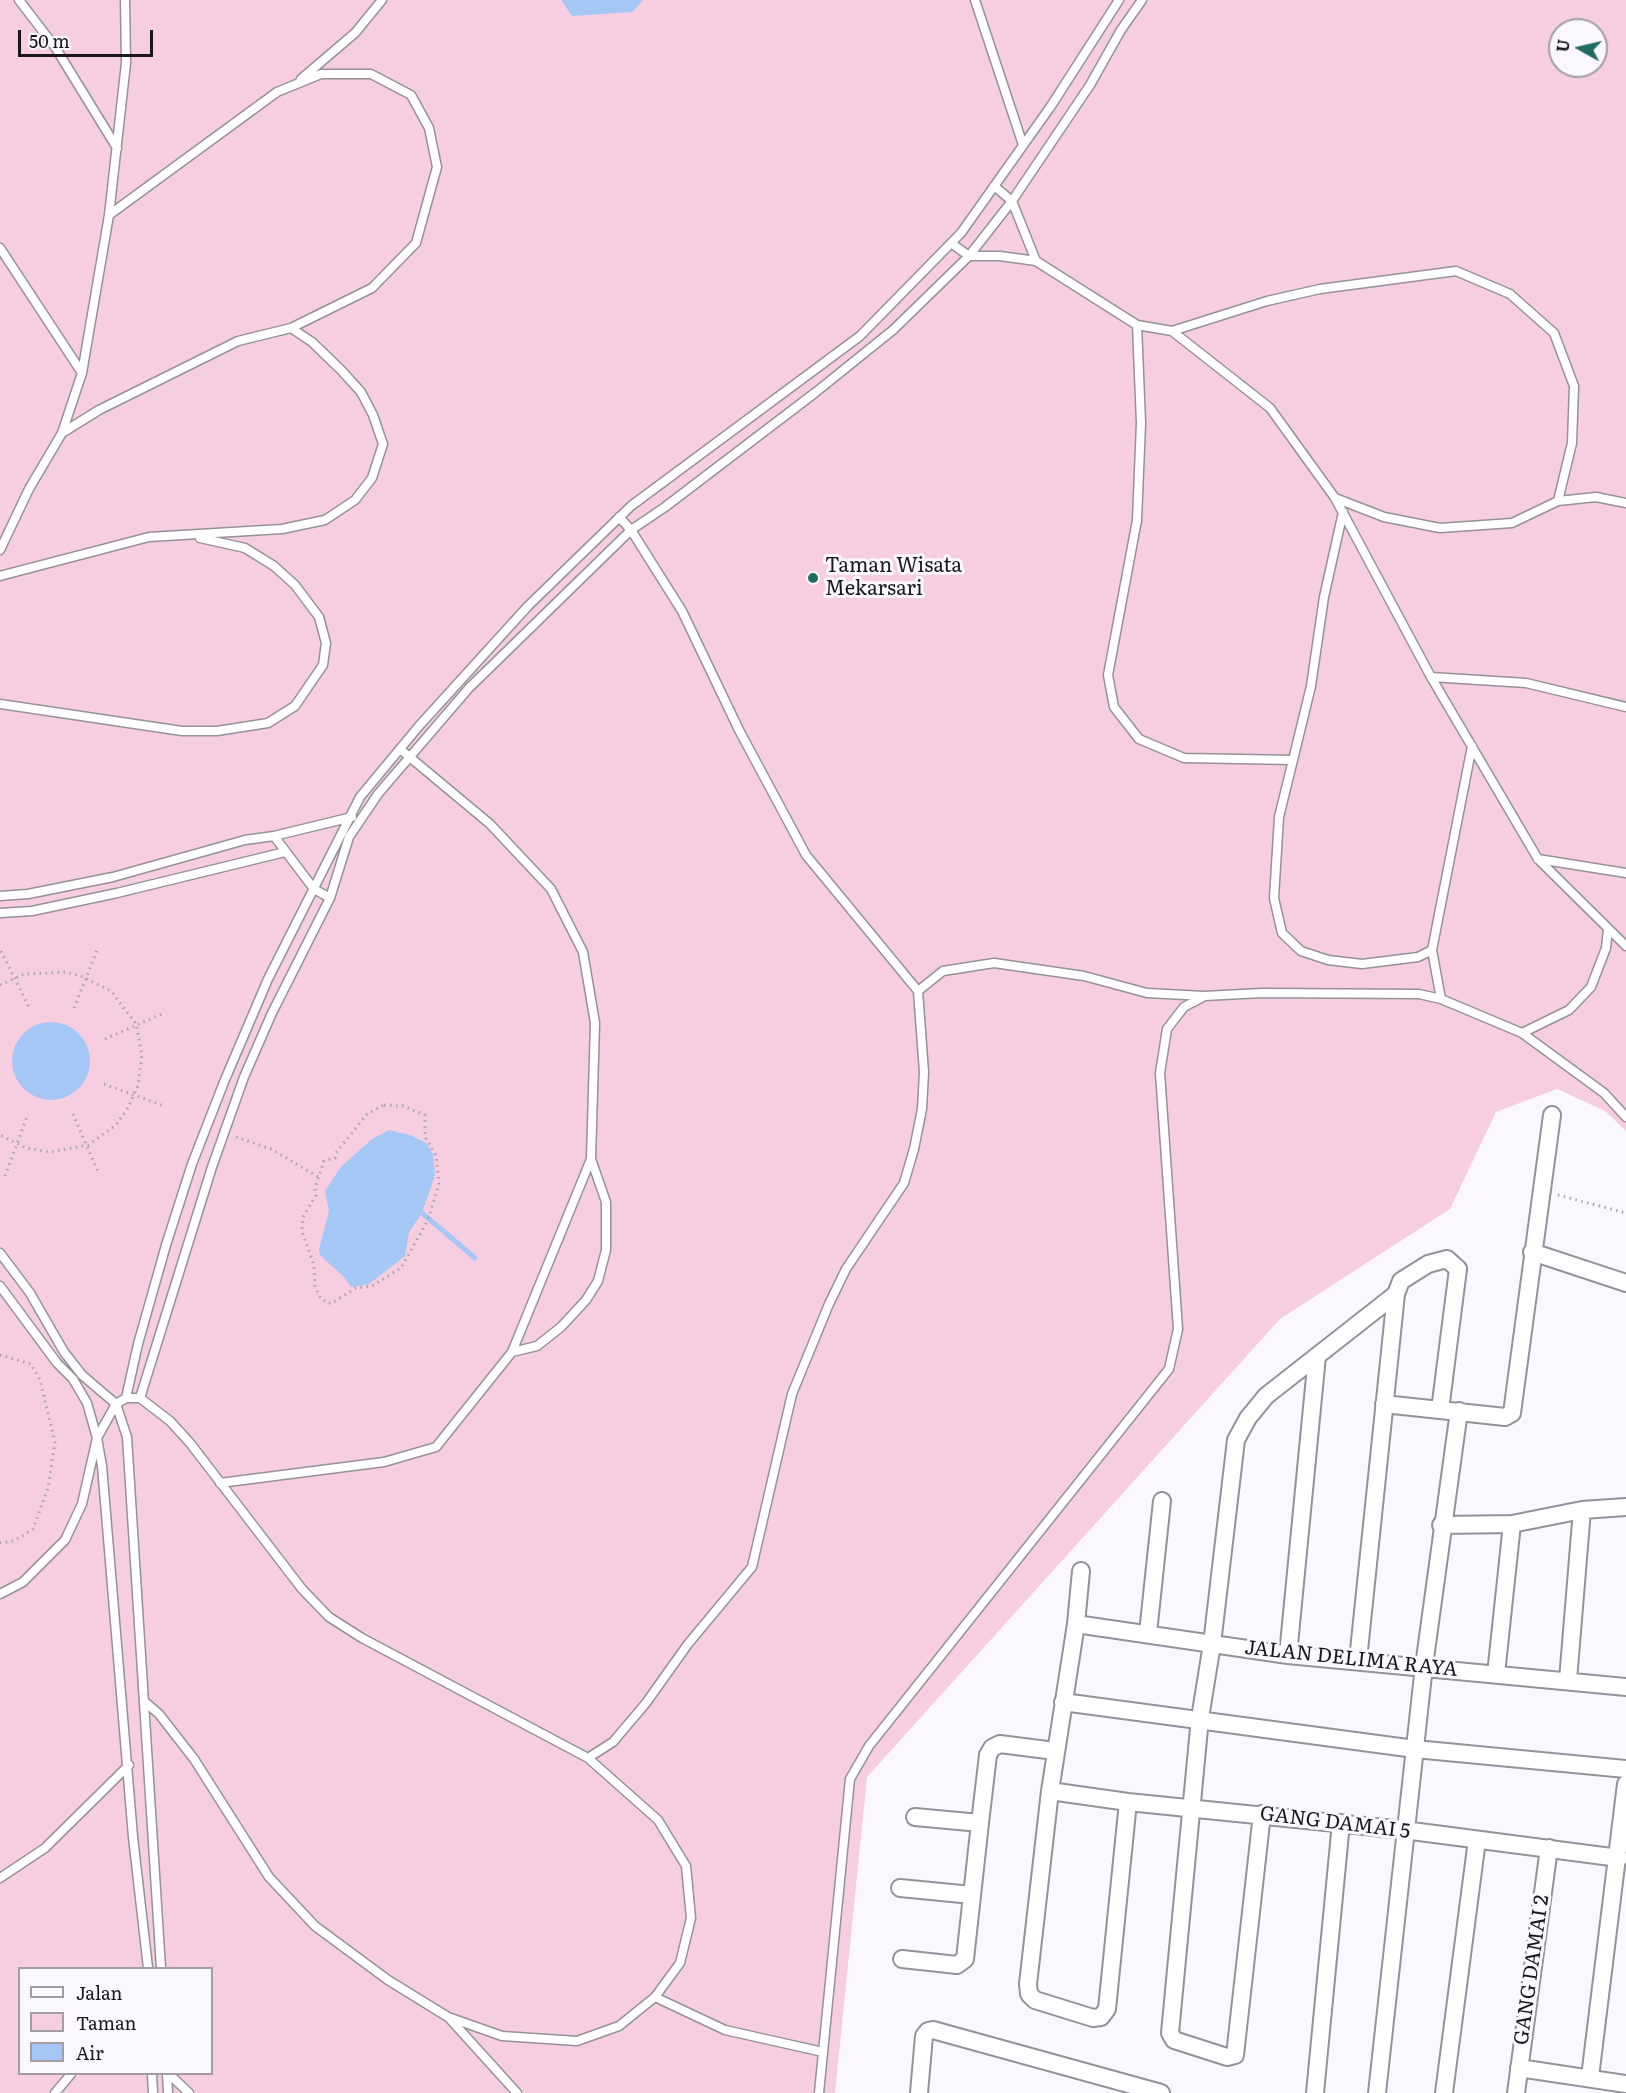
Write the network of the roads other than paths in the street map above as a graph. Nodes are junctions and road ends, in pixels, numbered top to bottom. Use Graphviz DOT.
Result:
graph roads {
  1 [pos="19,0"];
  2 [pos="125,0"];
  3 [pos="382,0"];
  4 [pos="975,0"];
  5 [pos="1119,0"];
  6 [pos="1142,0"];
  7 [pos="298,82"];
  8 [pos="1023,145"];
  9 [pos="117,148"];
  10 [pos="994,186"];
  11 [pos="1012,201"];
  12 [pos="110,215"];
  13 [pos="951,243"];
  14 [pos="0,248"];
  15 [pos="969,256"];
  16 [pos="1036,261"];
  17 [pos="1137,325"];
  18 [pos="291,328"];
  19 [pos="1172,331"];
  20 [pos="82,373"];
  21 [pos="62,433"];
  22 [pos="1335,498"];
  23 [pos="1558,501"];
  24 [pos="1626,503"];
  25 [pos="1343,512"];
  26 [pos="619,517"];
  27 [pos="631,530"];
  28 [pos="191,536"];
  29 [pos="0,550"];
  30 [pos="0,576"];
  31 [pos="1431,676"];
  32 [pos="0,704"];
  33 [pos="1626,706"];
  34 [pos="1472,746"];
  35 [pos="400,749"];
  36 [pos="410,756"];
  37 [pos="1293,760"];
  38 [pos="350,816"];
  39 [pos="361,819"];
  40 [pos="274,836"];
  41 [pos="285,852"];
  42 [pos="1538,859"];
  43 [pos="1626,873"];
  44 [pos="314,889"];
  45 [pos="0,896"];
  46 [pos="330,898"];
  47 [pos="0,913"];
  48 [pos="1608,929"];
  49 [pos="1626,946"];
  50 [pos="1432,950"];
  51 [pos="918,991"];
  52 [pos="1204,996"];
  53 [pos="1441,999"];
  54 [pos="1521,1033"];
  55 [pos="1552,1115"];
  56 [pos="1626,1117"];
  57 [pos="591,1159"];
  58 [pos="1532,1252"];
  59 [pos="0,1253"];
  60 [pos="1626,1282"];
  61 [pos="0,1286"];
  62 [pos="1396,1294"];
  63 [pos="512,1352"];
  64 [pos="1317,1356"];
  65 [pos="126,1398"];
  66 [pos="140,1398"];
  67 [pos="116,1404"];
  68 [pos="1384,1404"];
  69 [pos="1440,1410"];
  70 [pos="1459,1411"];
  71 [pos="97,1438"];
  72 [pos="220,1483"];
  73 [pos="1162,1501"];
  74 [pos="1626,1507"];
  75 [pos="1582,1510"];
  76 [pos="1512,1524"];
  77 [pos="1441,1525"];
  78 [pos="1081,1571"];
  79 [pos="0,1594"];
  80 [pos="1076,1624"];
  81 [pos="1148,1634"];
  82 [pos="1212,1644"];
  83 [pos="1288,1655"];
  84 [pos="1358,1660"];
  85 [pos="1424,1666"];
  86 [pos="1496,1674"];
  87 [pos="1568,1680"];
  88 [pos="1626,1687"];
  89 [pos="145,1702"];
  90 [pos="1063,1702"];
  91 [pos="1200,1718"];
  92 [pos="1415,1749"];
  93 [pos="1056,1751"];
  94 [pos="588,1758"];
  95 [pos="129,1765"];
  96 [pos="1626,1769"];
  97 [pos="1626,1784"];
  98 [pos="1050,1791"];
  99 [pos="1128,1802"];
  100 [pos="1193,1808"];
  101 [pos="1262,1814"];
  102 [pos="915,1817"];
  103 [pos="980,1823"];
  104 [pos="1341,1823"];
  105 [pos="1404,1830"];
  106 [pos="1477,1840"];
  107 [pos="1549,1848"];
  108 [pos="1619,1858"];
  109 [pos="0,1878"];
  110 [pos="900,1888"];
  111 [pos="972,1895"];
  112 [pos="902,1959"];
  113 [pos="148,1967"];
  114 [pos="161,1967"];
  115 [pos="655,1997"];
  116 [pos="448,2017"];
  117 [pos="823,2052"];
  118 [pos="1519,2068"];
  119 [pos="69,2075"];
  120 [pos="152,2075"];
  121 [pos="168,2075"];
  122 [pos="170,2075"];
  123 [pos="1590,2077"];
  124 [pos="1626,2084"];
  125 [pos="55,2093"];
  126 [pos="153,2093"];
  127 [pos="168,2093"];
  128 [pos="189,2093"];
  129 [pos="517,2093"];
  130 [pos="819,2093"];
  131 [pos="919,2093"];
  132 [pos="1161,2093"];
  133 [pos="1315,2093"];
  134 [pos="1377,2093"];
  135 [pos="1444,2093"];
  136 [pos="1516,2093"];
  1 -- 9 [label="lane"];
  2 -- 9 [label="lane"];
  3 -- 7 [label="lane"];
  4 -- 8 [label="lane"];
  5 -- 8 [label="lane"];
  6 -- 11 [label="lane"];
  7 -- 12 [label="lane"];
  7 -- 18 [label="lane"];
  8 -- 10 [label="lane"];
  9 -- 12 [label="lane"];
  10 -- 11 [label="lane"];
  10 -- 13 [label="lane"];
  11 -- 15 [label="lane"];
  11 -- 16 [label="lane"];
  12 -- 20 [label="lane"];
  13 -- 15 [label="lane"];
  13 -- 26 [label="lane"];
  14 -- 20 [label="lane"];
  15 -- 16 [label="lane"];
  15 -- 27 [label="lane"];
  16 -- 17 [label="lane"];
  17 -- 19 [label="lane"];
  17 -- 37 [label="lane"];
  18 -- 21 [label="lane"];
  18 -- 28 [label="lane"];
  19 -- 22 [label="lane"];
  19 -- 23 [label="lane"];
  20 -- 21 [label="lane"];
  21 -- 29 [label="lane"];
  22 -- 23 [label="lane"];
  22 -- 25 [label="lane"];
  23 -- 24 [label="lane"];
  25 -- 31 [label="lane"];
  25 -- 37 [label="lane"];
  26 -- 27 [label="lane"];
  26 -- 35 [label="lane"];
  27 -- 36 [label="lane"];
  27 -- 51 [label="lane"];
  28 -- 30 [label="lane"];
  28 -- 32 [label="lane"];
  31 -- 33 [label="lane"];
  31 -- 34 [label="lane"];
  34 -- 42 [label="lane"];
  34 -- 50 [label="lane"];
  35 -- 36 [label="lane"];
  35 -- 38 [label="lane"];
  36 -- 39 [label="lane"];
  36 -- 57 [label="lane"];
  37 -- 50 [label="lane"];
  38 -- 39 [label="lane"];
  38 -- 40 [label="lane"];
  38 -- 44 [label="lane"];
  39 -- 46 [label="lane"];
  40 -- 41 [label="lane"];
  40 -- 45 [label="lane"];
  41 -- 44 [label="lane"];
  41 -- 47 [label="lane"];
  42 -- 43 [label="lane"];
  42 -- 48 [label="lane"];
  44 -- 46 [label="lane"];
  44 -- 65 [label="lane"];
  46 -- 66 [label="lane"];
  48 -- 49 [label="lane"];
  48 -- 54 [label="lane"];
  50 -- 53 [label="lane"];
  51 -- 52 [label="lane"];
  51 -- 94 [label="lane"];
  52 -- 53 [label="lane"];
  52 -- 117 [label="lane"];
  53 -- 54 [label="lane"];
  54 -- 56 [label="lane"];
  55 -- 58 [label="street"];
  57 -- 63 [label="lane"];
  57 -- 63 [label="lane"];
  58 -- 60 [label="street"];
  58 -- 70 [label="street"];
  59 -- 67 [label="lane"];
  61 -- 71 [label="lane"];
  62 -- 64 [label="street"];
  62 -- 68 [label="street"];
  62 -- 69 [label="street"];
  63 -- 72 [label="lane"];
  64 -- 82 [label="street"];
  64 -- 83 [label="street"];
  65 -- 66 [label="lane"];
  65 -- 67 [label="lane"];
  66 -- 72 [label="lane"];
  67 -- 71 [label="lane"];
  67 -- 89 [label="lane"];
  68 -- 69 [label="street"];
  68 -- 84 [label="street"];
  69 -- 70 [label="street"];
  70 -- 77 [label="street"];
  71 -- 79 [label="lane"];
  71 -- 95 [label="lane"];
  72 -- 94 [label="lane"];
  73 -- 81 [label="street"];
  74 -- 75 [label="street"];
  75 -- 76 [label="street"];
  75 -- 87 [label="street"];
  76 -- 77 [label="street"];
  76 -- 86 [label="street"];
  77 -- 85 [label="street"];
  78 -- 80 [label="street"];
  80 -- 81 [label="street, JALAN DELIMA RAYA"];
  80 -- 90 [label="street"];
  81 -- 82 [label="street, JALAN DELIMA RAYA"];
  82 -- 83 [label="street, JALAN DELIMA RAYA"];
  82 -- 91 [label="street"];
  83 -- 84 [label="street, JALAN DELIMA RAYA"];
  84 -- 85 [label="street, JALAN DELIMA RAYA"];
  85 -- 86 [label="street, JALAN DELIMA RAYA"];
  85 -- 92 [label="street"];
  86 -- 87 [label="street, JALAN DELIMA RAYA"];
  87 -- 88 [label="street, JALAN DELIMA RAYA"];
  89 -- 114 [label="lane"];
  89 -- 116 [label="lane"];
  90 -- 91 [label="street"];
  90 -- 93 [label="street"];
  91 -- 92 [label="street"];
  91 -- 100 [label="street"];
  92 -- 96 [label="street"];
  92 -- 105 [label="street"];
  93 -- 98 [label="street"];
  93 -- 103 [label="street"];
  94 -- 115 [label="lane"];
  95 -- 109 [label="lane"];
  95 -- 113 [label="lane"];
  97 -- 108 [label="street"];
  98 -- 99 [label="street, GANG DAMAI 5"];
  98 -- 99 [label="street"];
  99 -- 100 [label="street, GANG DAMAI 5"];
  100 -- 101 [label="street, GANG DAMAI 5"];
  100 -- 101 [label="street"];
  101 -- 104 [label="street, GANG DAMAI 5"];
  102 -- 103 [label="street"];
  103 -- 111 [label="street"];
  104 -- 105 [label="street, GANG DAMAI 5"];
  104 -- 133 [label="street"];
  105 -- 106 [label="street, GANG DAMAI 5"];
  105 -- 134 [label="street"];
  106 -- 107 [label="street, GANG DAMAI 5"];
  106 -- 135 [label="street"];
  107 -- 108 [label="street, GANG DAMAI 5"];
  107 -- 118 [label="street, GANG DAMAI 2"];
  108 -- 123 [label="street"];
  110 -- 111 [label="street"];
  111 -- 112 [label="street"];
  115 -- 116 [label="lane"];
  115 -- 117 [label="lane"];
  116 -- 129 [label="lane"];
  117 -- 130 [label="lane"];
  118 -- 123 [label="street"];
  118 -- 136 [label="street, GANG DAMAI 2"];
  119 -- 125 [label="lane"];
  120 -- 126 [label="lane"];
  121 -- 127 [label="lane"];
  122 -- 128 [label="lane"];
  123 -- 124 [label="street"];
  131 -- 132 [label="street"];
}
